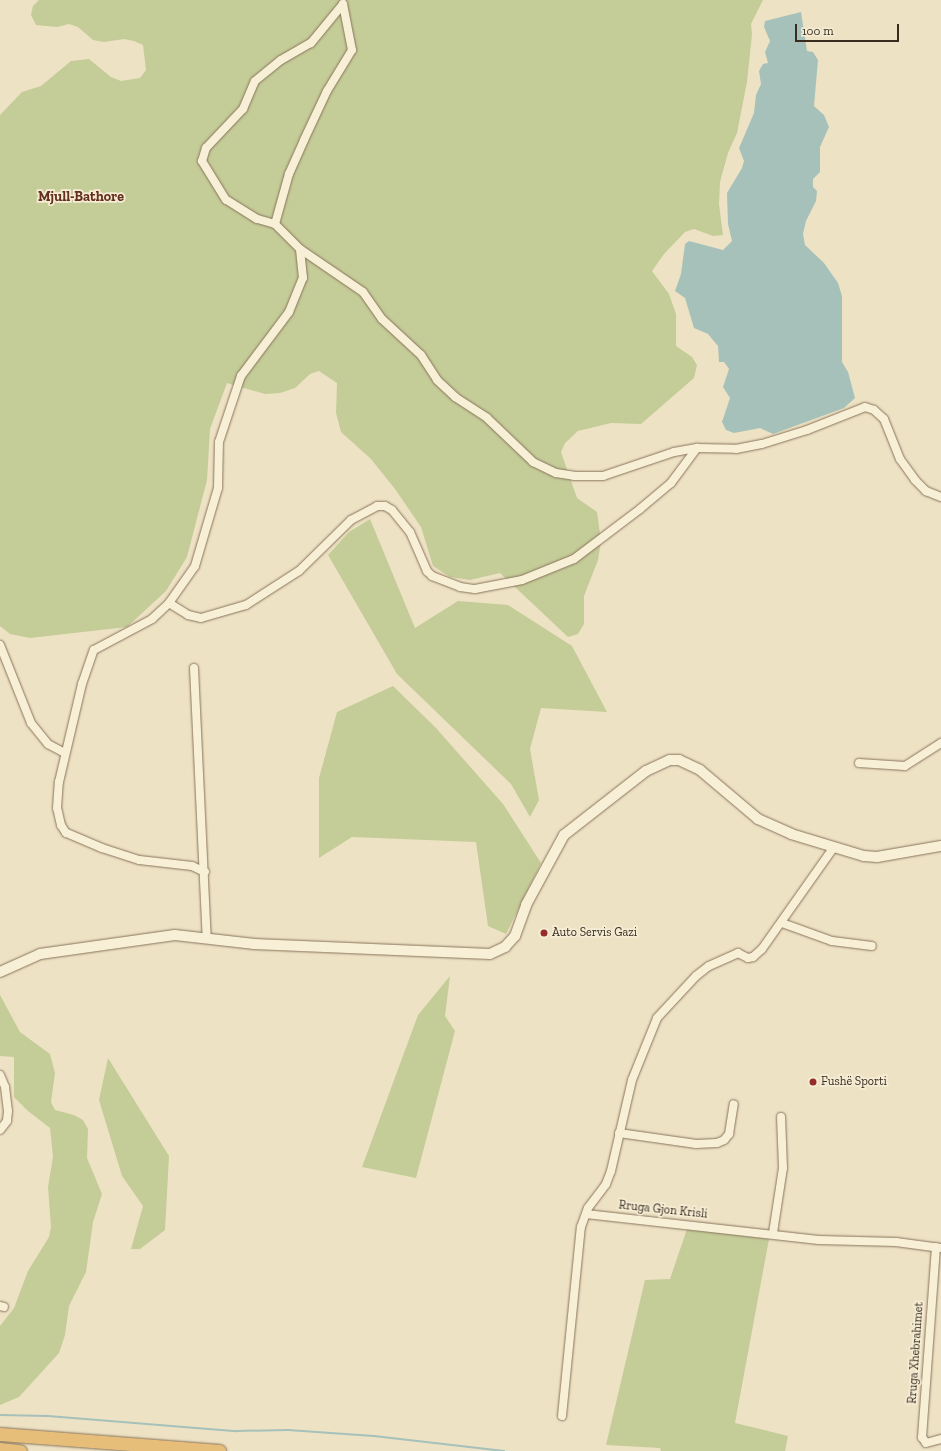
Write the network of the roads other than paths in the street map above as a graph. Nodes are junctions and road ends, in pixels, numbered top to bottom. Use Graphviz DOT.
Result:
graph roads {
  1 [pos="275,224"];
  2 [pos="300,249"];
  3 [pos="697,448"];
  4 [pos="941,497"];
  5 [pos="169,603"];
  6 [pos="0,645"];
  7 [pos="194,668"];
  8 [pos="941,743"];
  9 [pos="65,753"];
  10 [pos="860,763"];
  11 [pos="941,846"];
  12 [pos="834,847"];
  13 [pos="205,872"];
  14 [pos="782,923"];
  15 [pos="207,939"];
  16 [pos="872,946"];
  17 [pos="0,972"];
  18 [pos="0,1075"];
  19 [pos="734,1104"];
  20 [pos="781,1117"];
  21 [pos="0,1130"];
  22 [pos="619,1133"];
  23 [pos="586,1214"];
  24 [pos="773,1233"];
  25 [pos="938,1247"];
  26 [pos="562,1416"];
  27 [pos="0,1434"];
  28 [pos="941,1440"];
  29 [pos="0,1449"];
  30 [pos="20,1451"];
  31 [pos="219,1451"];
  1 -- 1 [label="street"];
  1 -- 2 [label="street"];
  2 -- 3 [label="street"];
  2 -- 5 [label="street"];
  3 -- 4 [label="street"];
  3 -- 5 [label="street"];
  5 -- 9 [label="street"];
  6 -- 9 [label="street"];
  7 -- 13 [label="street"];
  8 -- 10 [label="street"];
  9 -- 13 [label="street"];
  11 -- 12 [label="street"];
  12 -- 14 [label="street"];
  12 -- 15 [label="street"];
  13 -- 15 [label="street"];
  14 -- 16 [label="street"];
  14 -- 22 [label="street"];
  15 -- 17 [label="street"];
  18 -- 21 [label="street"];
  19 -- 22 [label="street"];
  20 -- 24 [label="street"];
  22 -- 23 [label="street"];
  23 -- 24 [label="street, Rruga Gjon Krisli"];
  23 -- 26 [label="street"];
  24 -- 25 [label="street, Rruga Gjon Krisli"];
  25 -- 28 [label="street, Rruga Xhebrahimet"];
  27 -- 31 [label="highway"];
  29 -- 30 [label="highway"];
}
